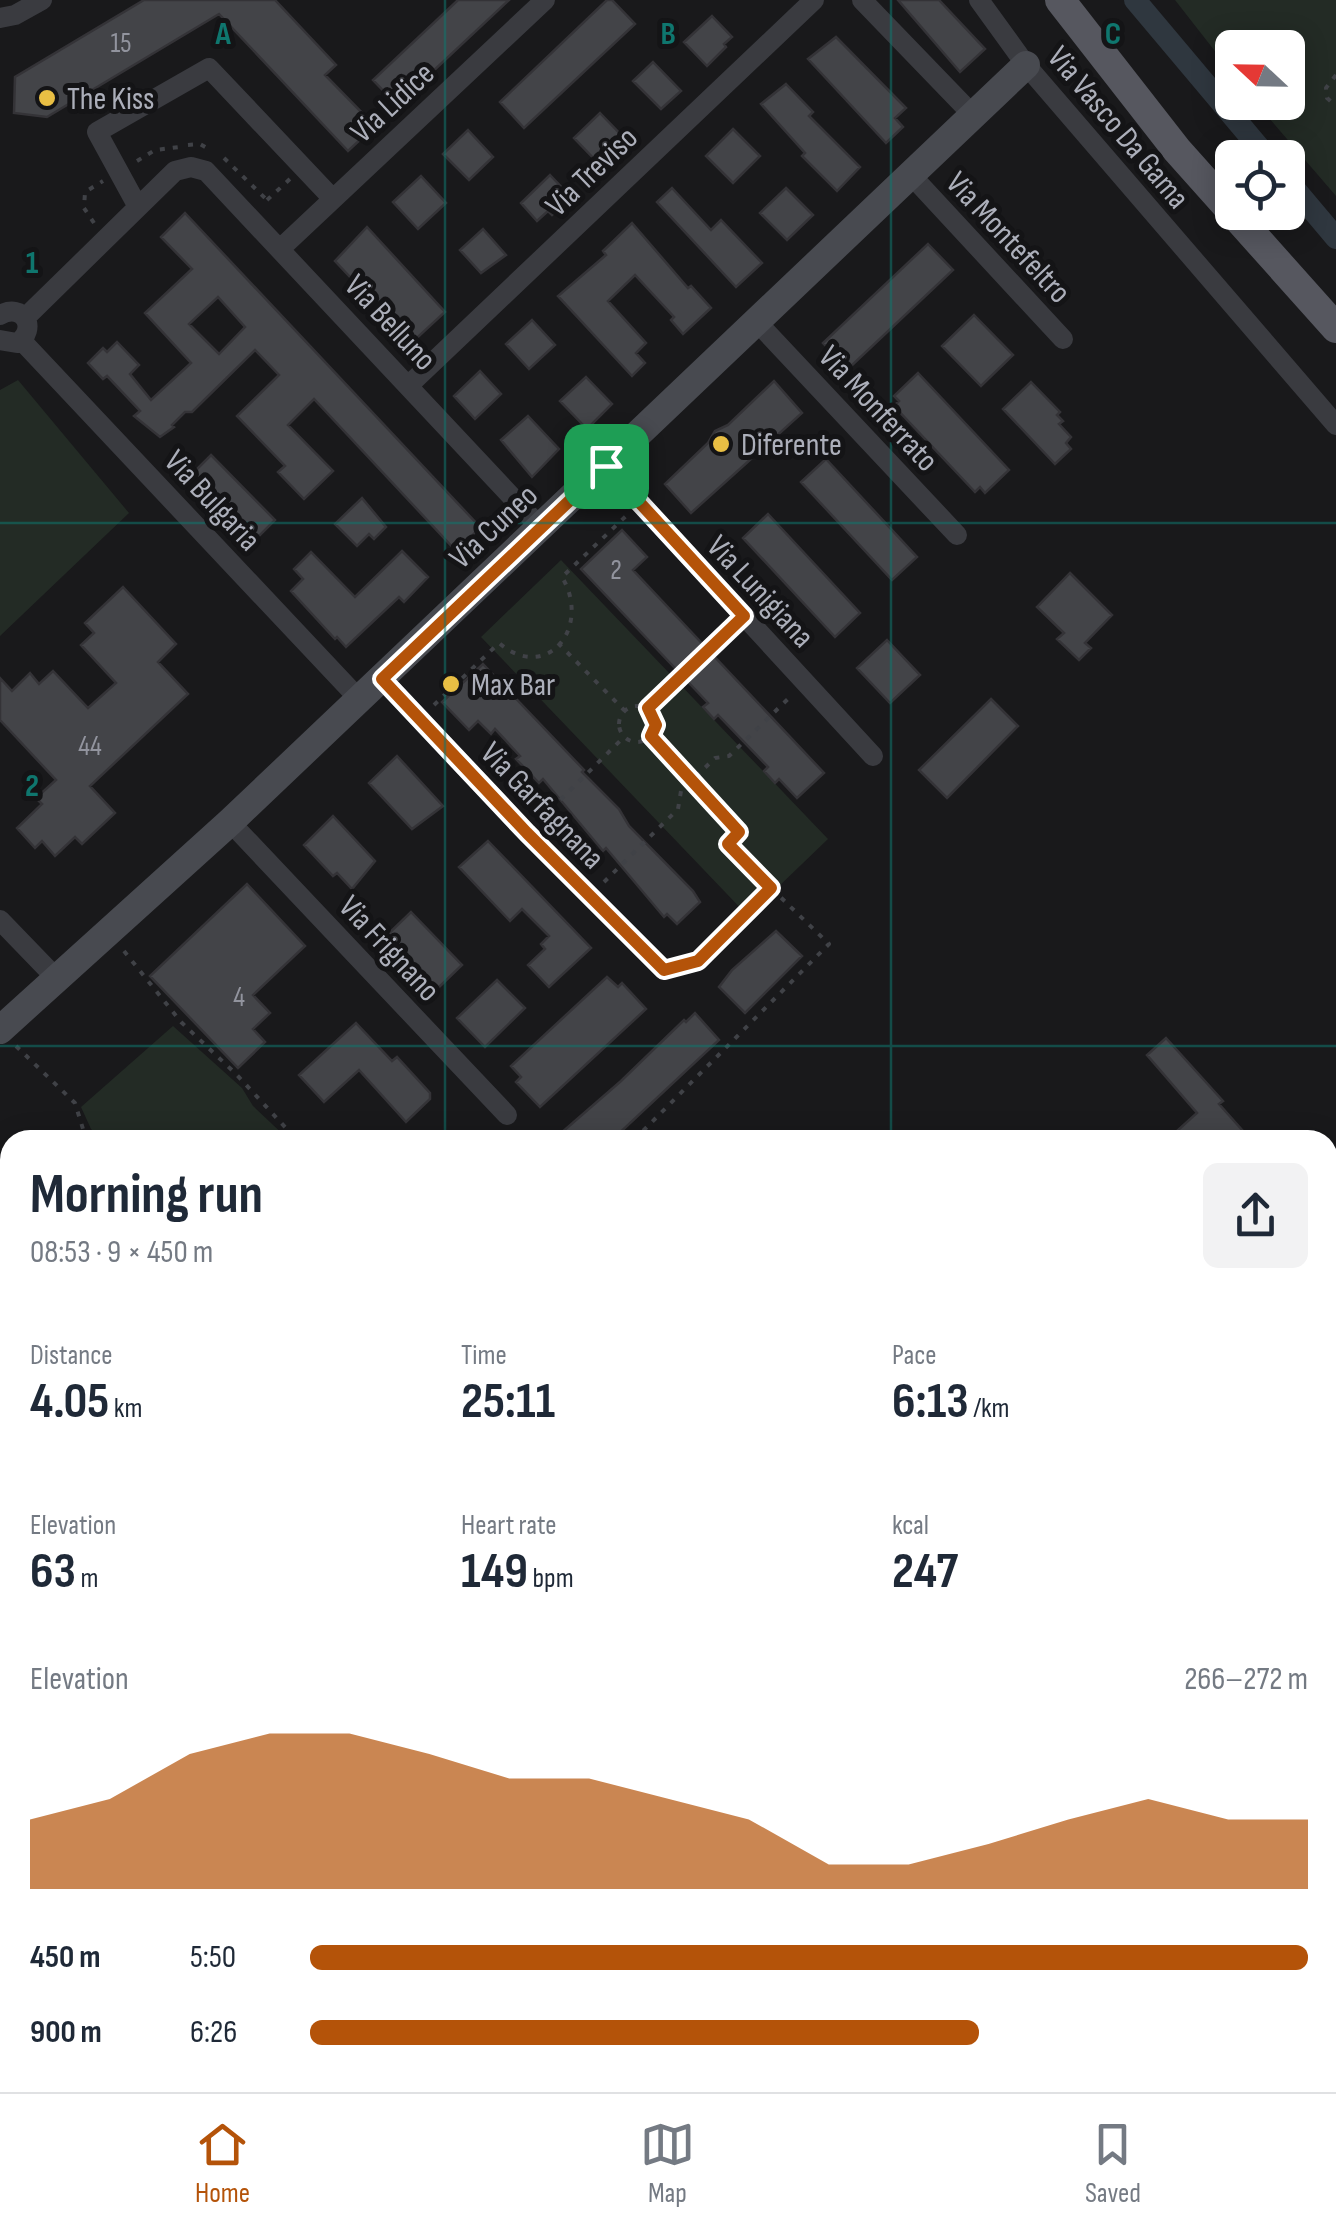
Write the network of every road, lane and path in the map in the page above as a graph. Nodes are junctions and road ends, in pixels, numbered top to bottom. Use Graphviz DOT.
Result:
graph roads {
  1 [pos="42,0"];
  2 [pos="545,0"];
  3 [pos="814,0"];
  4 [pos="862,0"];
  5 [pos="978,0"];
  6 [pos="1060,0"];
  7 [pos="0,18"];
  8 [pos="1026,65"];
  9 [pos="1336,76"];
  10 [pos="1336,106"];
  11 [pos="972,114"];
  12 [pos="302,167"];
  13 [pos="911,175"];
  14 [pos="332,199"];
  15 [pos="138,207"];
  16 [pos="249,216"];
  17 [pos="280,249"];
  18 [pos="0,314"];
  19 [pos="26,317"];
  20 [pos="757,322"];
  21 [pos="1336,328"];
  22 [pos="1064,339"];
  23 [pos="6,340"];
  24 [pos="409,385"];
  25 [pos="1336,426"];
  26 [pos="606,466"];
  27 [pos="639,503"];
  28 [pos="541,528"];
  29 [pos="957,535"];
  30 [pos="744,616"];
  31 [pos="558,643"];
  32 [pos="382,679"];
  33 [pos="805,682"];
  34 [pos="360,700"];
  35 [pos="648,708"];
  36 [pos="624,710"];
  37 [pos="420,719"];
  38 [pos="651,736"];
  39 [pos="624,737"];
  40 [pos="872,756"];
  41 [pos="692,781"];
  42 [pos="230,822"];
  43 [pos="527,833"];
  44 [pos="771,888"];
  45 [pos="590,896"];
  46 [pos="0,920"];
  47 [pos="108,932"];
  48 [pos="664,970"];
  49 [pos="56,978"];
  50 [pos="2,1033"];
  51 [pos="507,1115"];
  52 [pos="86,1130"];
  53 [pos="288,1130"];
  54 [pos="644,1130"];
  1 -- 7 [label="street"];
  2 -- 14 [label="street, Via Lidice"];
  3 -- 24 [label="street, Via Treviso"];
  4 -- 11 [label="street"];
  5 -- 8 [label="street, Via Vasco Da Gama"];
  6 -- 21 [label="main road"];
  8 -- 11 [label="street, Via Cuneo"];
  8 -- 25 [label="street, Via Vasco Da Gama"];
  9 -- 10 [label="path"];
  11 -- 13 [label="street, Via Cuneo"];
  12 -- 14 [label="street"];
  12 -- 15 [label="street"];
  12 -- 16 [label="path"];
  13 -- 20 [label="street, Via Cuneo"];
  13 -- 22 [label="street, Via Montefeltro"];
  14 -- 17 [label="street, Via Lidice"];
  15 -- 16 [label="street, Via Belluno"];
  15 -- 19 [label="street"];
  16 -- 17 [label="street, Via Belluno"];
  17 -- 24 [label="street, Via Belluno"];
  18 -- 19 [label="street"];
  19 -- 23 [label="street"];
  20 -- 26 [label="street, Via Cuneo"];
  20 -- 29 [label="street, Via Monferrato"];
  23 -- 34 [label="street, Via Bulgaria"];
  24 -- 28 [label="street, Via Belluno"];
  26 -- 27 [label="street, Via Lunigiana"];
  26 -- 28 [label="street, Via Cuneo"];
  27 -- 30 [label="street, Via Lunigiana"];
  27 -- 31 [label="path"];
  28 -- 32 [label="street, Via Cuneo"];
  30 -- 33 [label="street, Via Lunigiana"];
  30 -- 35 [label="path"];
  31 -- 36 [label="path"];
  31 -- 37 [label="path"];
  32 -- 34 [label="street, Via Cuneo"];
  32 -- 37 [label="street, Via Garfagnana"];
  33 -- 40 [label="street, Via Lunigiana"];
  33 -- 41 [label="path"];
  34 -- 42 [label="street, Via Cuneo"];
  35 -- 36 [label="path"];
  35 -- 38 [label="path"];
  36 -- 39 [label="path"];
  37 -- 43 [label="street, Via Garfagnana"];
  38 -- 39 [label="path"];
  38 -- 41 [label="path"];
  39 -- 43 [label="path"];
  41 -- 44 [label="path"];
  41 -- 45 [label="path"];
  42 -- 47 [label="street, Via Cuneo"];
  42 -- 51 [label="street, Via Frignano"];
  43 -- 45 [label="street, Via Garfagnana"];
  44 -- 48 [label="path"];
  44 -- 54 [label="path"];
  45 -- 48 [label="street, Via Garfagnana"];
  46 -- 49 [label="street"];
  47 -- 49 [label="street, Via Cuneo"];
  47 -- 53 [label="path"];
  49 -- 50 [label="street, Via Cuneo"];
  50 -- 52 [label="path"];
}
